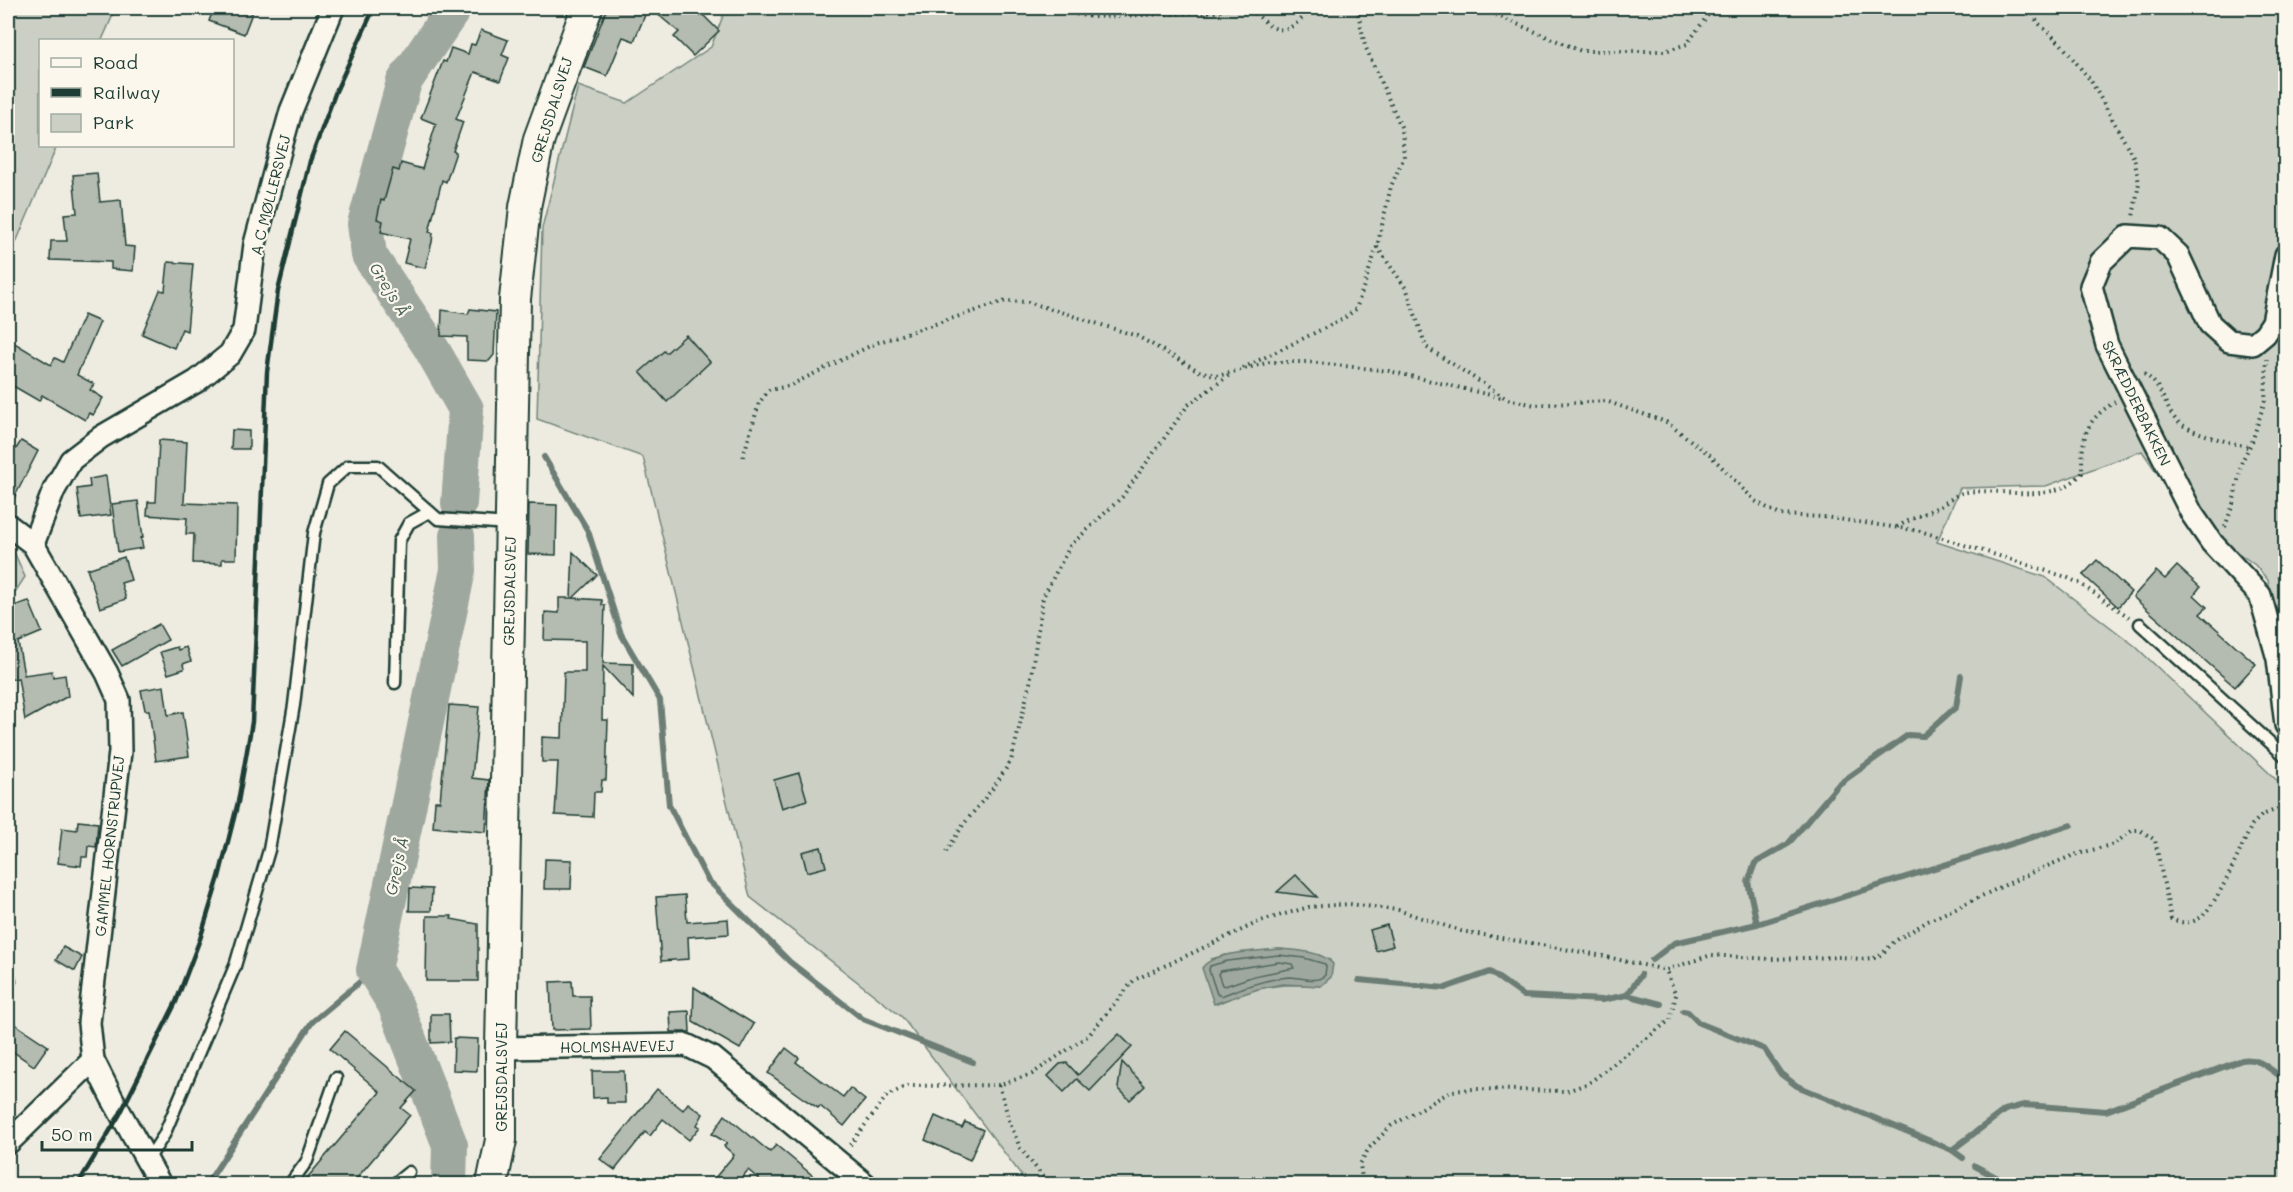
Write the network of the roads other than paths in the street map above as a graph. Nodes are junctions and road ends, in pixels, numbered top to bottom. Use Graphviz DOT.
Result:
graph roads {
  1 [pos="333,8"];
  2 [pos="587,8"];
  3 [pos="2286,255"];
  4 [pos="429,512"];
  5 [pos="510,524"];
  6 [pos="8,525"];
  7 [pos="33,544"];
  8 [pos="2140,624"];
  9 [pos="395,683"];
  10 [pos="2286,725"];
  11 [pos="2286,757"];
  12 [pos="501,1048"];
  13 [pos="93,1060"];
  14 [pos="336,1078"];
  15 [pos="8,1143"];
  16 [pos="147,1161"];
  17 [pos="410,1172"];
  18 [pos="499,1182"];
  19 [pos="160,1185"];
  20 [pos="290,1185"];
  21 [pos="394,1185"];
  22 [pos="865,1185"];
  1 -- 7 [label="street, A C MØLLERSVEJ"];
  2 -- 5 [label="street, GREJSDALSVEJ"];
  3 -- 10 [label="street, SKRÆDDERBAKKEN"];
  4 -- 5 [label="lane"];
  4 -- 9 [label="lane"];
  4 -- 16 [label="lane"];
  5 -- 12 [label="street, GREJSDALSVEJ"];
  6 -- 7 [label="street, GAMMEL HORNSTRUPVEJ"];
  7 -- 13 [label="street, GAMMEL HORNSTRUPVEJ"];
  8 -- 11 [label="lane"];
  12 -- 18 [label="street, GREJSDALSVEJ"];
  12 -- 22 [label="street, HOLMSHAVEVEJ"];
  13 -- 15 [label="street"];
  13 -- 16 [label="street, GAMMEL HORNSTRUPVEJ"];
  14 -- 20 [label="lane"];
  16 -- 19 [label="street, GAMMEL HORNSTRUPVEJ"];
  17 -- 21 [label="lane"];
}
